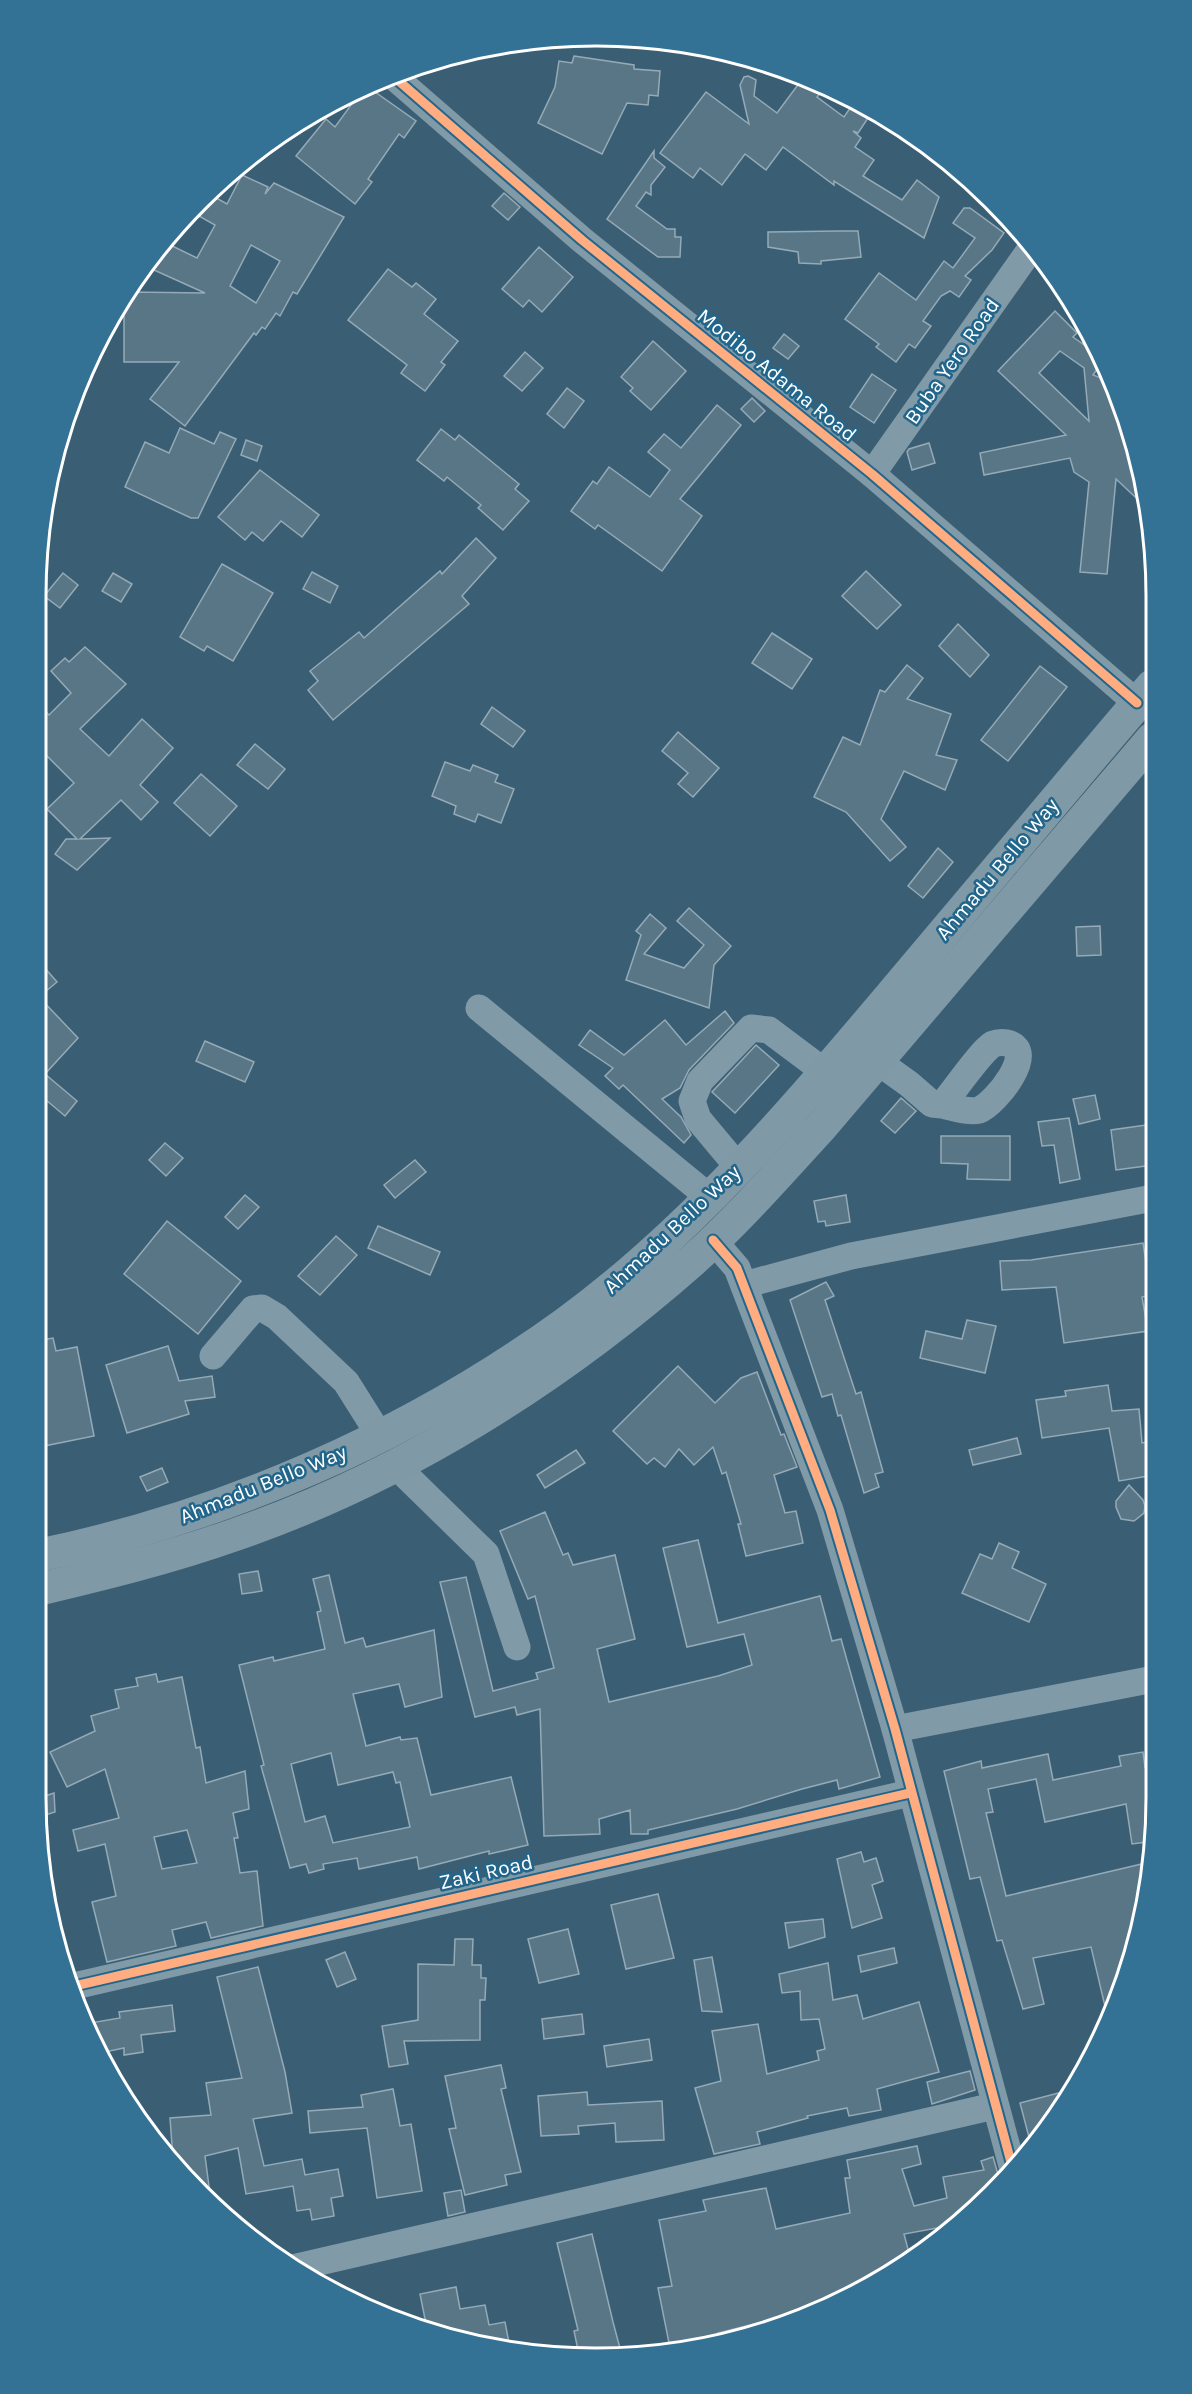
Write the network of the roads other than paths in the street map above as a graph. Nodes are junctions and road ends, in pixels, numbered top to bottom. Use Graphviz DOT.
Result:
graph roads {
  1 [pos="401,83"];
  2 [pos="1027,255"];
  3 [pos="872,474"];
  4 [pos="1145,695"];
  5 [pos="1145,747"];
  6 [pos="479,1008"];
  7 [pos="877,1061"];
  8 [pos="825,1071"];
  9 [pos="942,1105"];
  10 [pos="739,1168"];
  11 [pos="710,1197"];
  12 [pos="1145,1200"];
  13 [pos="712,1240"];
  14 [pos="744,1285"];
  15 [pos="213,1356"];
  16 [pos="380,1436"];
  17 [pos="394,1464"];
  18 [pos="47,1554"];
  19 [pos="47,1587"];
  20 [pos="517,1647"];
  21 [pos="1145,1681"];
  22 [pos="895,1729"];
  23 [pos="910,1793"];
  24 [pos="80,1985"];
  25 [pos="994,2106"];
  26 [pos="1010,2159"];
  27 [pos="307,2265"];
  1 -- 3 [label="street, Modibo Adama Road"];
  2 -- 3 [label="street, Buba Yero Road"];
  3 -- 4 [label="street, Modibo Adama Road"];
  4 -- 8 [label="main road, Ahmadu Bello Way"];
  5 -- 7 [label="main road, Ahmadu Bello Way"];
  6 -- 11 [label="street"];
  7 -- 9 [label="street"];
  7 -- 13 [label="main road, Ahmadu Bello Way"];
  8 -- 10 [label="main road, Ahmadu Bello Way"];
  8 -- 10 [label="street"];
  10 -- 11 [label="main road, Ahmadu Bello Way"];
  11 -- 16 [label="main road, Ahmadu Bello Way"];
  12 -- 14 [label="street"];
  13 -- 14 [label="street"];
  13 -- 17 [label="main road, Ahmadu Bello Way"];
  14 -- 22 [label="street"];
  15 -- 16 [label="street"];
  16 -- 18 [label="main road, Ahmadu Bello Way"];
  17 -- 19 [label="main road, Ahmadu Bello Way"];
  17 -- 20 [label="street"];
  21 -- 22 [label="street"];
  22 -- 23 [label="street"];
  23 -- 24 [label="street, Zaki Road"];
  23 -- 25 [label="street"];
  25 -- 26 [label="street"];
  25 -- 27 [label="street"];
}
